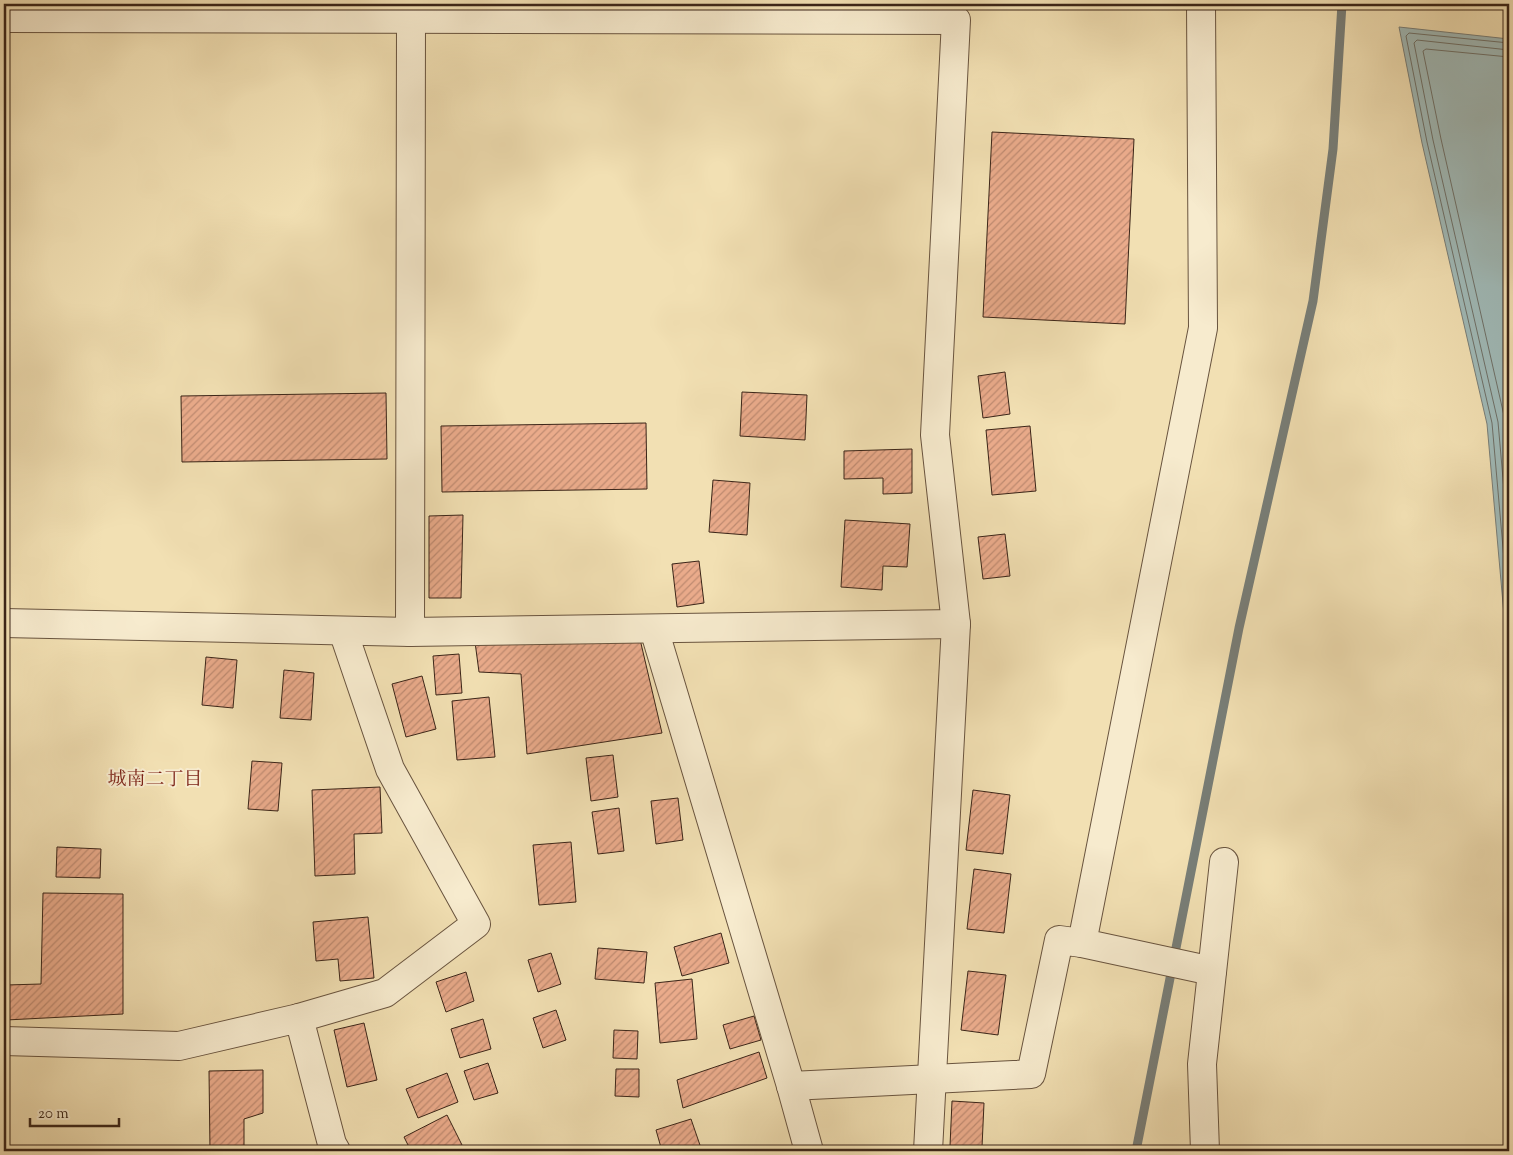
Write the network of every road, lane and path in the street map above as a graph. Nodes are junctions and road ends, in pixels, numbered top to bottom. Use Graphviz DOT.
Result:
graph roads {
  1 [pos="1201,4"];
  2 [pos="4,18"];
  3 [pos="411,19"];
  4 [pos="4,623"];
  5 [pos="956,624"];
  6 [pos="654,629"];
  7 [pos="343,630"];
  8 [pos="410,632"];
  9 [pos="1224,862"];
  10 [pos="1082,943"];
  11 [pos="1212,971"];
  12 [pos="299,1018"];
  13 [pos="4,1041"];
  14 [pos="933,1079"];
  15 [pos="791,1086"];
  16 [pos="336,1151"];
  17 [pos="809,1151"];
  18 [pos="928,1151"];
  19 [pos="1205,1151"];
  1 -- 10 [label="street"];
  2 -- 3 [label="street"];
  3 -- 5 [label="street"];
  3 -- 8 [label="street"];
  4 -- 7 [label="street"];
  5 -- 6 [label="street"];
  5 -- 14 [label="street"];
  6 -- 8 [label="street"];
  6 -- 15 [label="street"];
  7 -- 8 [label="street"];
  7 -- 12 [label="street"];
  9 -- 11 [label="street"];
  10 -- 11 [label="street"];
  10 -- 14 [label="street"];
  11 -- 19 [label="street"];
  12 -- 13 [label="street"];
  12 -- 16 [label="street"];
  14 -- 15 [label="street"];
  14 -- 18 [label="street"];
  15 -- 17 [label="street"];
}
